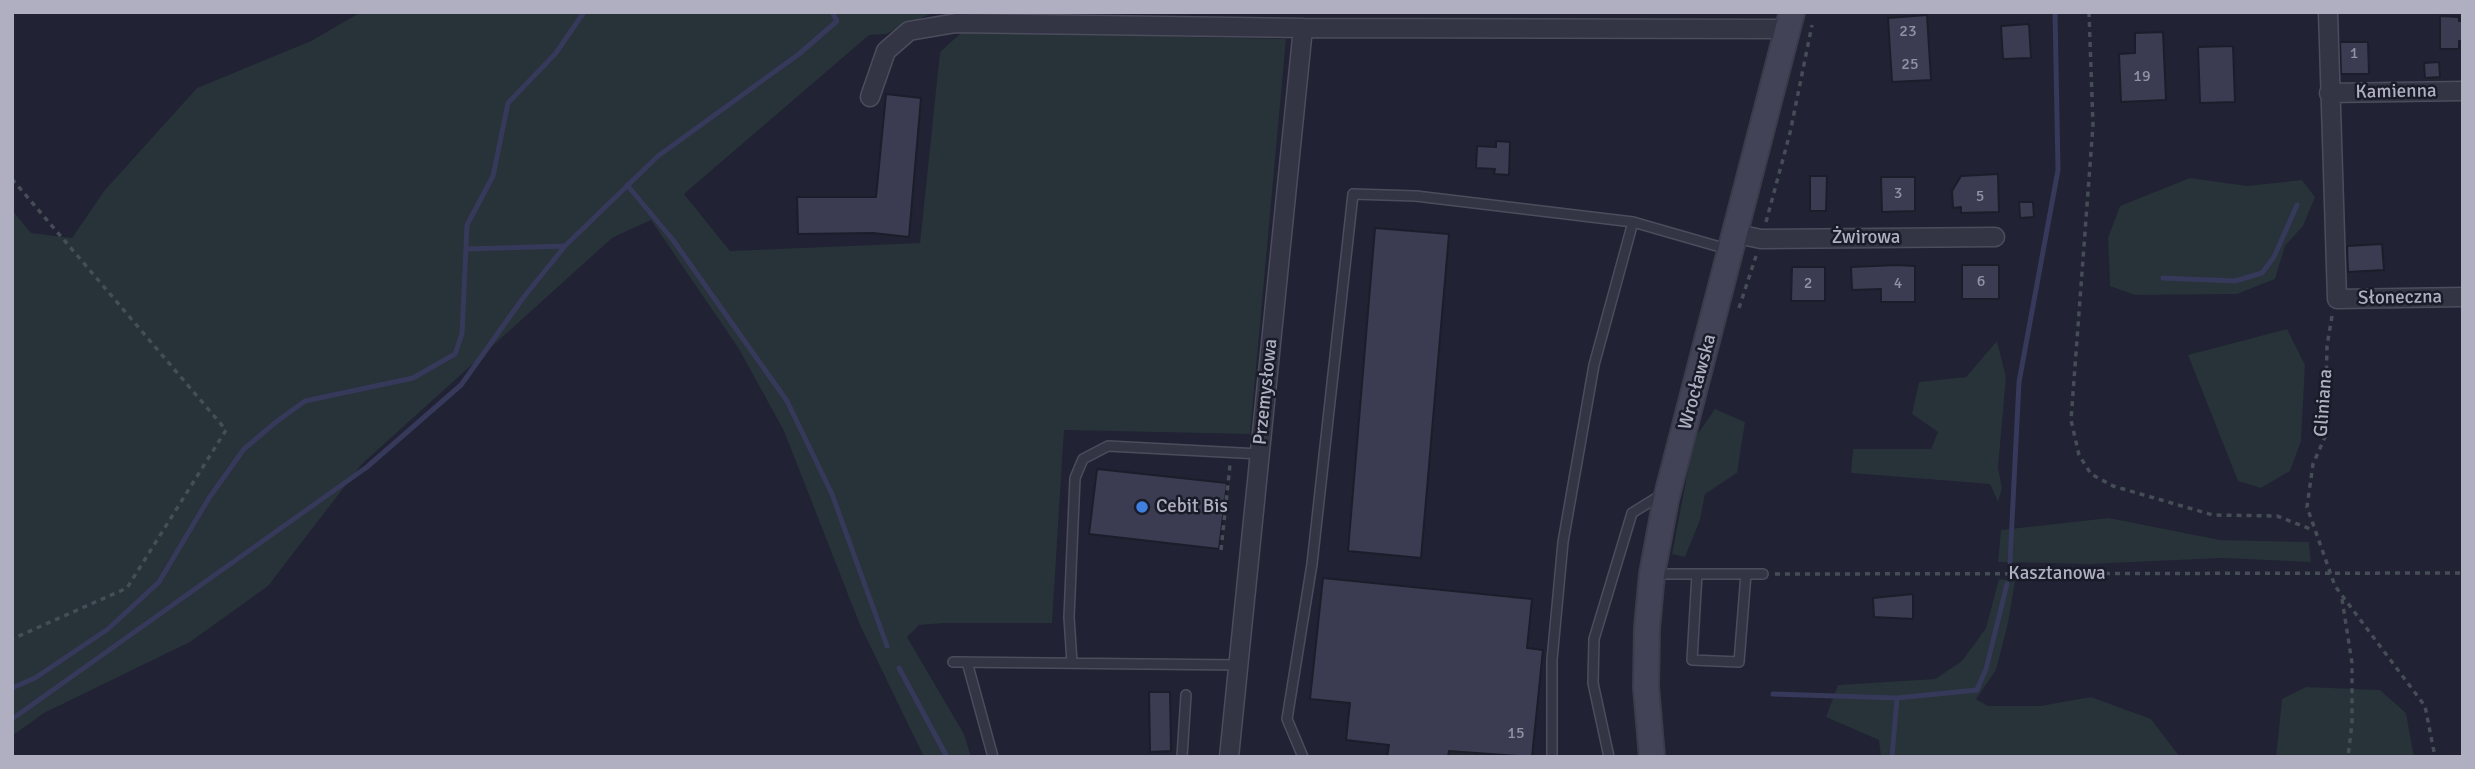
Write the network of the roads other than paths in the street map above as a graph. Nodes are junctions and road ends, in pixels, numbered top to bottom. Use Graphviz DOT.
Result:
graph roads {
  1 [pos="2328,12"];
  2 [pos="1798,21"];
  3 [pos="1303,28"];
  4 [pos="2463,91"];
  5 [pos="2329,93"];
  6 [pos="870,97"];
  7 [pos="1633,222"];
  8 [pos="1995,237"];
  9 [pos="1735,243"];
  10 [pos="2463,297"];
  11 [pos="1260,454"];
  12 [pos="1668,490"];
  13 [pos="1652,574"];
  14 [pos="1697,574"];
  15 [pos="1746,574"];
  16 [pos="1763,574"];
  17 [pos="953,662"];
  18 [pos="967,662"];
  19 [pos="1072,663"];
  20 [pos="1240,664"];
  21 [pos="1186,695"];
  22 [pos="993,757"];
  23 [pos="1182,757"];
  24 [pos="1229,757"];
  25 [pos="1303,757"];
  26 [pos="1552,757"];
  27 [pos="1609,757"];
  28 [pos="1652,757"];
  1 -- 5 [label="street"];
  2 -- 3 [label="street"];
  2 -- 9 [label="main road, Wrocławska"];
  3 -- 6 [label="street"];
  3 -- 11 [label="street, Przemysłowa"];
  4 -- 5 [label="street, Kamienna"];
  5 -- 10 [label="street, Słoneczna"];
  7 -- 9 [label="lane"];
  7 -- 25 [label="lane"];
  7 -- 26 [label="lane"];
  8 -- 9 [label="street, Żwirowa"];
  9 -- 12 [label="main road, Wrocławska"];
  11 -- 19 [label="lane"];
  11 -- 20 [label="street, Przemysłowa"];
  12 -- 13 [label="main road, Wrocławska"];
  12 -- 27 [label="lane"];
  13 -- 14 [label="lane"];
  13 -- 28 [label="main road, Wrocławska"];
  14 -- 15 [label="lane"];
  14 -- 15 [label="lane"];
  15 -- 16 [label="lane"];
  17 -- 18 [label="lane"];
  18 -- 19 [label="lane"];
  18 -- 22 [label="lane"];
  19 -- 20 [label="lane"];
  20 -- 24 [label="street, Przemysłowa"];
  21 -- 23 [label="lane"];
}
